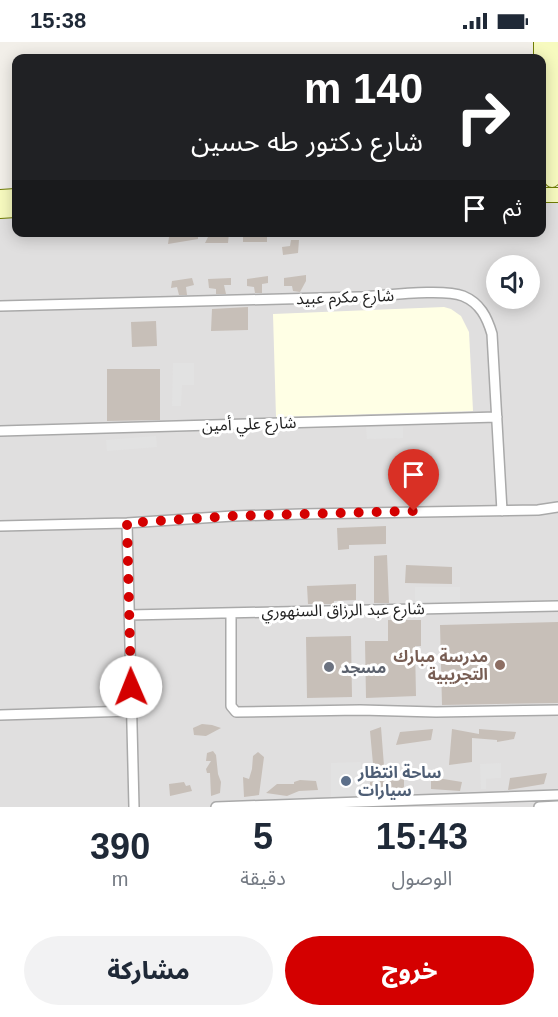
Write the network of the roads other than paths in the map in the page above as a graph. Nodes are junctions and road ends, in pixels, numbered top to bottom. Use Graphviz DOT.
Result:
graph roads {
  1 [pos="551,42"];
  2 [pos="546,129"];
  3 [pos="549,180"];
  4 [pos="0,306"];
  5 [pos="497,417"];
  6 [pos="0,431"];
  7 [pos="558,507"];
  8 [pos="502,511"];
  9 [pos="127,523"];
  10 [pos="0,526"];
  11 [pos="558,606"];
  12 [pos="231,613"];
  13 [pos="129,615"];
  14 [pos="558,710"];
  15 [pos="132,711"];
  16 [pos="0,715"];
  17 [pos="558,795"];
  18 [pos="386,805"];
  19 [pos="558,806"];
  20 [pos="134,807"];
  21 [pos="216,807"];
  22 [pos="539,807"];
  1 -- 3 [label="street"];
  2 -- 3 [label="street"];
  4 -- 5 [label="street, شارع مكرم عبيد"];
  5 -- 6 [label="street, شارع علي أمين"];
  5 -- 8 [label="street, شارع مكرم عبيد"];
  7 -- 8 [label="street"];
  8 -- 9 [label="street"];
  9 -- 10 [label="street"];
  9 -- 13 [label="street"];
  11 -- 12 [label="street, شارع عبد الرزاق السنهوري"];
  12 -- 13 [label="street, شارع عبد الرزاق السنهوري"];
  12 -- 14 [label="street"];
  13 -- 15 [label="street"];
  15 -- 16 [label="street"];
  15 -- 20 [label="street"];
  17 -- 18 [label="street"];
  18 -- 21 [label="street"];
  19 -- 22 [label="street"];
}
